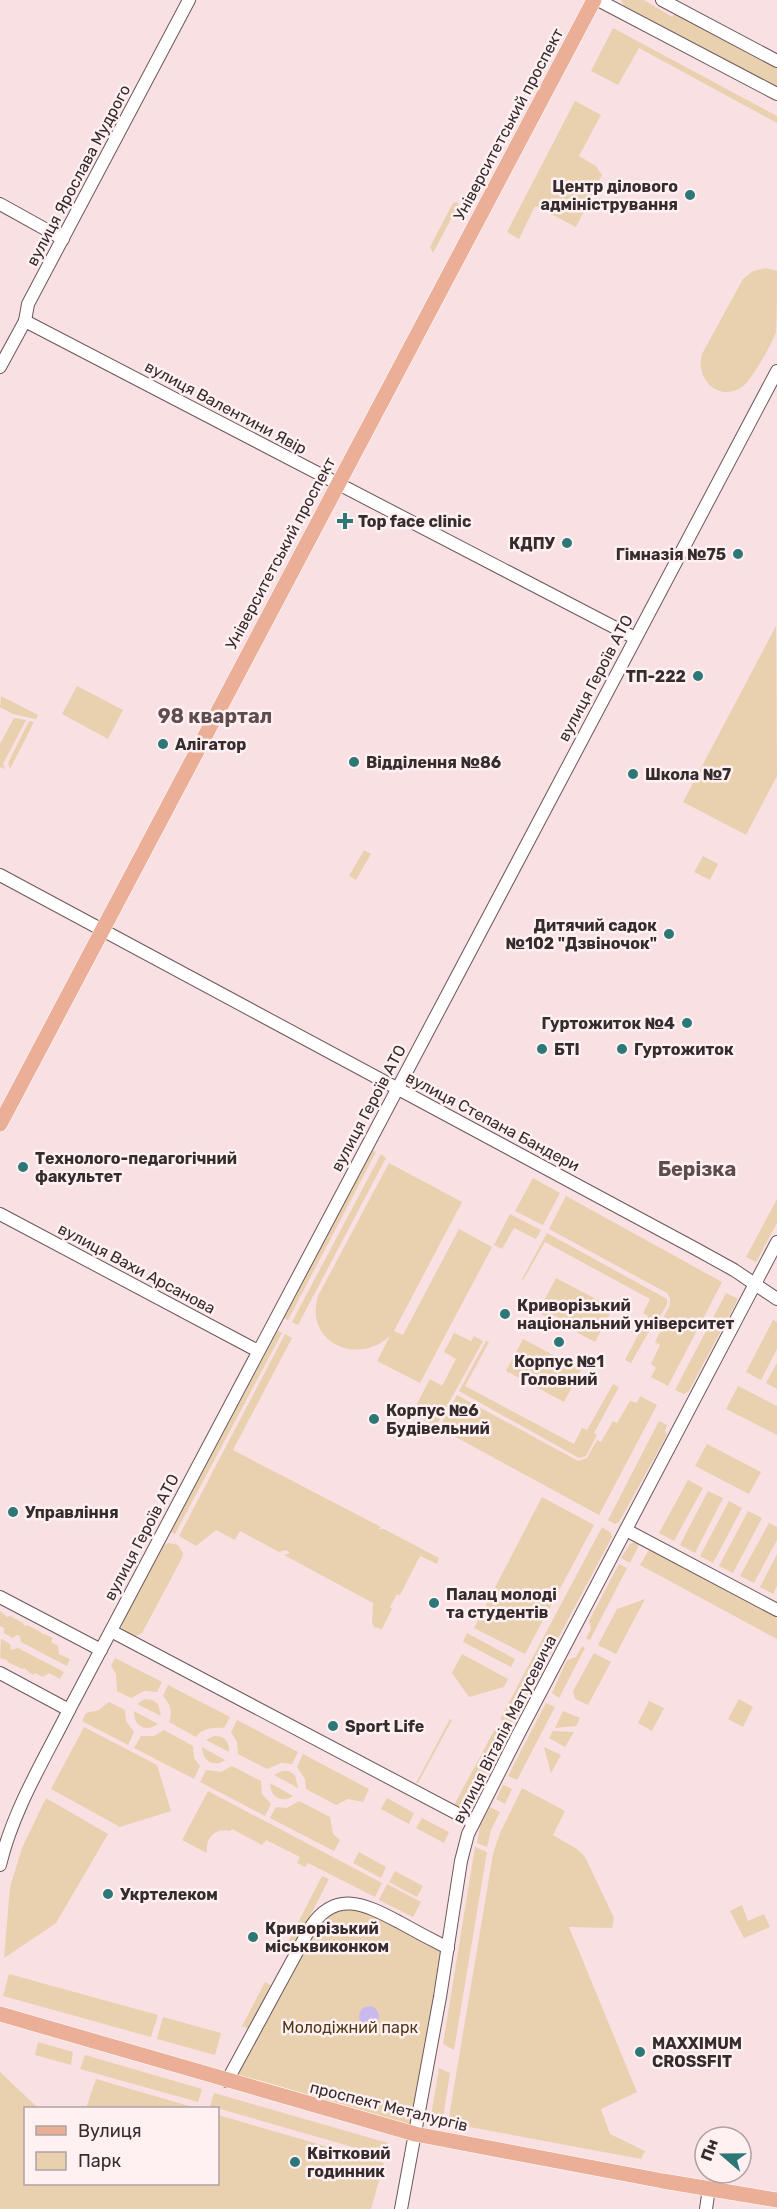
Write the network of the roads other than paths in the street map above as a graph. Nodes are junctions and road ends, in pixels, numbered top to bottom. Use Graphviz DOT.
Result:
graph roads {
  1 [pos="189,0"];
  2 [pos="596,0"];
  3 [pos="662,0"];
  4 [pos="777,61"];
  5 [pos="777,94"];
  6 [pos="0,204"];
  7 [pos="63,239"];
  8 [pos="25,321"];
  9 [pos="0,367"];
  10 [pos="777,371"];
  11 [pos="337,484"];
  12 [pos="635,638"];
  13 [pos="0,875"];
  14 [pos="103,929"];
  15 [pos="397,1089"];
  16 [pos="0,1124"];
  17 [pos="0,1214"];
  18 [pos="777,1242"];
  19 [pos="755,1284"];
  20 [pos="777,1299"];
  21 [pos="258,1351"];
  22 [pos="626,1530"];
  23 [pos="0,1597"];
  24 [pos="777,1610"];
  25 [pos="111,1631"];
  26 [pos="101,1650"];
  27 [pos="0,1673"];
  28 [pos="69,1710"];
  29 [pos="473,1822"];
  30 [pos="0,1865"];
  31 [pos="448,1948"];
  32 [pos="0,2014"];
  33 [pos="227,2081"];
  34 [pos="415,2134"];
  35 [pos="709,2188"];
  36 [pos="777,2200"];
  37 [pos="401,2209"];
  38 [pos="706,2209"];
  1 -- 7 [label="street, вулиця Ярослава Мудрого"];
  2 -- 5 [label="street"];
  2 -- 11 [label="main road, Університетський проспект"];
  3 -- 4 [label="street"];
  6 -- 7 [label="street"];
  7 -- 8 [label="street, вулиця Ярослава Мудрого"];
  8 -- 9 [label="street, вулиця Ярослава Мудрого"];
  8 -- 11 [label="street, вулиця Валентини Явір"];
  10 -- 12 [label="street, вулиця Героїв АТО"];
  11 -- 12 [label="street, вулиця Валентини Явір"];
  11 -- 14 [label="main road, Університетський проспект"];
  12 -- 15 [label="street, вулиця Героїв АТО"];
  13 -- 14 [label="street, вулиця Степана Бандери"];
  14 -- 15 [label="street, вулиця Степана Бандери"];
  14 -- 16 [label="main road, Університетський проспект"];
  15 -- 19 [label="street, вулиця Степана Бандери"];
  15 -- 21 [label="street, вулиця Героїв АТО"];
  17 -- 21 [label="street, вулиця Вахи Арсанова"];
  18 -- 19 [label="street, вулиця Віталія Матусевича"];
  19 -- 20 [label="street, вулиця Степана Бандери"];
  19 -- 22 [label="street, вулиця Віталія Матусевича"];
  21 -- 25 [label="street, вулиця Героїв АТО"];
  22 -- 24 [label="street"];
  22 -- 29 [label="street, вулиця Віталія Матусевича"];
  23 -- 26 [label="street"];
  25 -- 26 [label="street, вулиця Героїв АТО"];
  25 -- 29 [label="street"];
  26 -- 28 [label="street, вулиця Героїв АТО"];
  27 -- 28 [label="street"];
  28 -- 30 [label="street, вулиця Героїв АТО"];
  29 -- 31 [label="street, вулиця Віталія Матусевича"];
  31 -- 33 [label="street"];
  31 -- 34 [label="street, вулиця Віталія Матусевича"];
  32 -- 33 [label="main road, проспект Металургів"];
  33 -- 34 [label="main road, проспект Металургів"];
  34 -- 35 [label="main road, проспект Металургів"];
  34 -- 37 [label="street, вулиця Віталія Матусевича"];
  35 -- 36 [label="main road, проспект Металургів"];
  35 -- 38 [label="street"];
}
